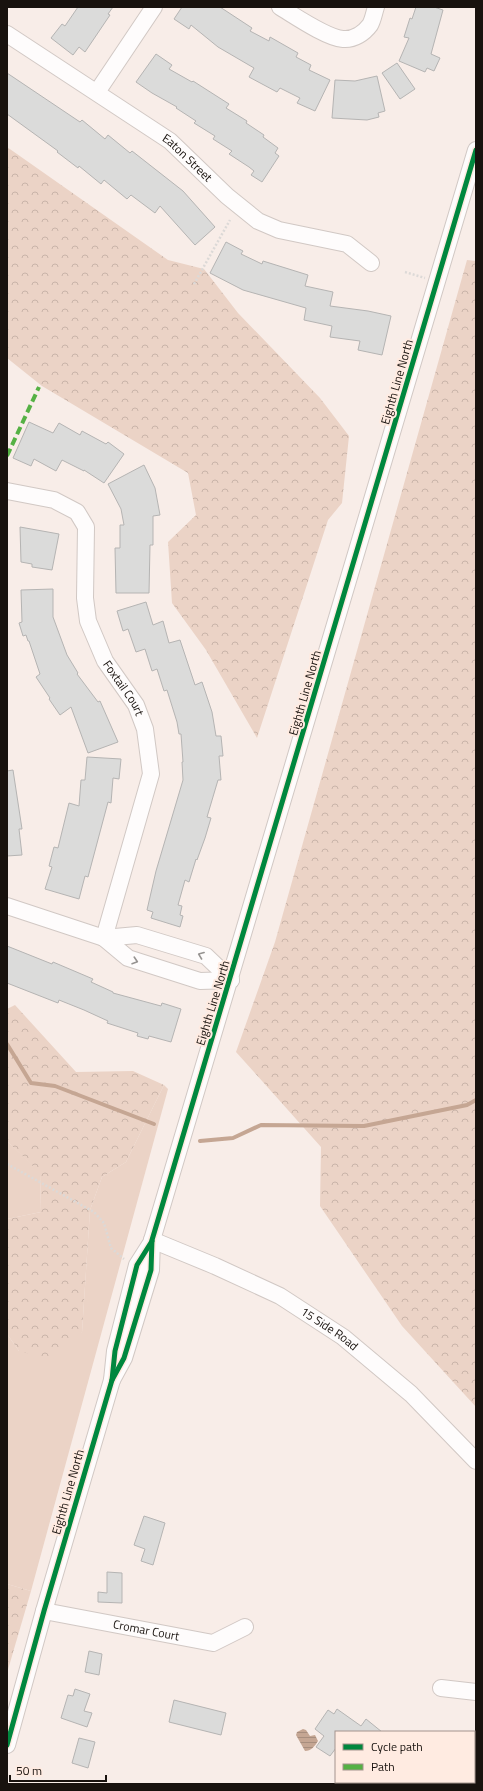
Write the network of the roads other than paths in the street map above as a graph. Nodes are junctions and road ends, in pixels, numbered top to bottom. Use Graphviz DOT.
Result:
graph roads {
  1 [pos="154,7"];
  2 [pos="280,7"];
  3 [pos="376,7"];
  4 [pos="7,34"];
  5 [pos="97,92"];
  6 [pos="476,150"];
  7 [pos="371,263"];
  8 [pos="7,491"];
  9 [pos="7,906"];
  10 [pos="104,938"];
  11 [pos="231,980"];
  12 [pos="152,1240"];
  13 [pos="476,1461"];
  14 [pos="44,1611"];
  15 [pos="244,1627"];
  16 [pos="441,1688"];
  17 [pos="476,1692"];
  18 [pos="7,1745"];
  1 -- 5 [label="street"];
  2 -- 3 [label="street"];
  4 -- 5 [label="street, Eaton Street"];
  5 -- 7 [label="street, Eaton Street"];
  6 -- 11 [label="street, Eighth Line North"];
  8 -- 10 [label="street, Foxtail Court"];
  9 -- 10 [label="street"];
  10 -- 11 [label="street, one-way"];
  11 -- 10 [label="street, one-way"];
  11 -- 12 [label="street, Eighth Line North"];
  12 -- 13 [label="street, 15 Side Road"];
  12 -- 14 [label="street, Eighth Line North"];
  14 -- 15 [label="street, Cromar Court"];
  14 -- 18 [label="street, Eighth Line North"];
  16 -- 17 [label="street"];
}
